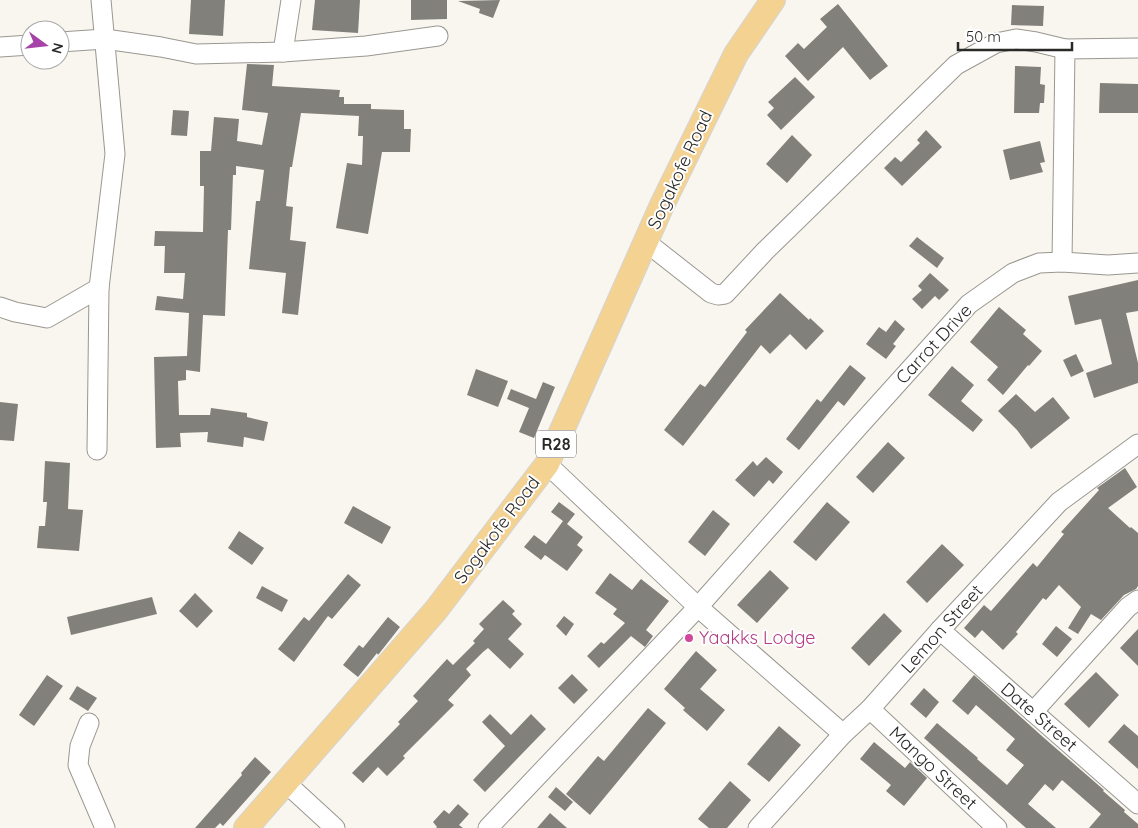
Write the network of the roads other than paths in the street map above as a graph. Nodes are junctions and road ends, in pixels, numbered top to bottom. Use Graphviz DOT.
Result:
graph roads {
  1 [pos="101,0"];
  2 [pos="291,0"];
  3 [pos="773,0"];
  4 [pos="438,36"];
  5 [pos="106,39"];
  6 [pos="70,41"];
  7 [pos="20,46"];
  8 [pos="0,47"];
  9 [pos="1138,48"];
  10 [pos="1065,50"];
  11 [pos="283,52"];
  12 [pos="646,242"];
  13 [pos="1062,262"];
  14 [pos="1138,263"];
  15 [pos="99,288"];
  16 [pos="0,307"];
  17 [pos="1138,444"];
  18 [pos="97,450"];
  19 [pos="547,464"];
  20 [pos="1138,600"];
  21 [pos="698,607"];
  22 [pos="940,630"];
  23 [pos="870,709"];
  24 [pos="1033,712"];
  25 [pos="89,723"];
  26 [pos="843,734"];
  27 [pos="286,783"];
  28 [pos="1138,804"];
  29 [pos="106,828"];
  30 [pos="246,828"];
  31 [pos="334,828"];
  32 [pos="488,828"];
  33 [pos="758,828"];
  34 [pos="997,828"];
  1 -- 5 [label="street"];
  2 -- 11 [label="street"];
  3 -- 12 [label="main road, Sogakofe Road / R28"];
  4 -- 11 [label="street"];
  5 -- 6 [label="street"];
  5 -- 11 [label="street"];
  5 -- 15 [label="street"];
  7 -- 8 [label="street"];
  9 -- 10 [label="street"];
  10 -- 12 [label="street"];
  10 -- 13 [label="street"];
  12 -- 19 [label="main road, Sogakofe Road / R28"];
  13 -- 14 [label="street, Carrot Drive"];
  13 -- 21 [label="street, Carrot Drive"];
  15 -- 16 [label="street"];
  15 -- 18 [label="street"];
  17 -- 22 [label="street, Lemon Street"];
  19 -- 21 [label="street"];
  19 -- 27 [label="main road, Sogakofe Road / R28"];
  20 -- 24 [label="street"];
  21 -- 26 [label="street"];
  21 -- 32 [label="street, Carrot Drive"];
  22 -- 23 [label="street, Lemon Street"];
  22 -- 24 [label="street, Date Street"];
  23 -- 26 [label="street, Lemon Street"];
  23 -- 34 [label="street, Mango Street"];
  24 -- 28 [label="street, Date Street"];
  25 -- 29 [label="street"];
  26 -- 33 [label="street, Lemon Street"];
  27 -- 30 [label="main road, Sogakofe Road / R28"];
  27 -- 31 [label="street"];
}
